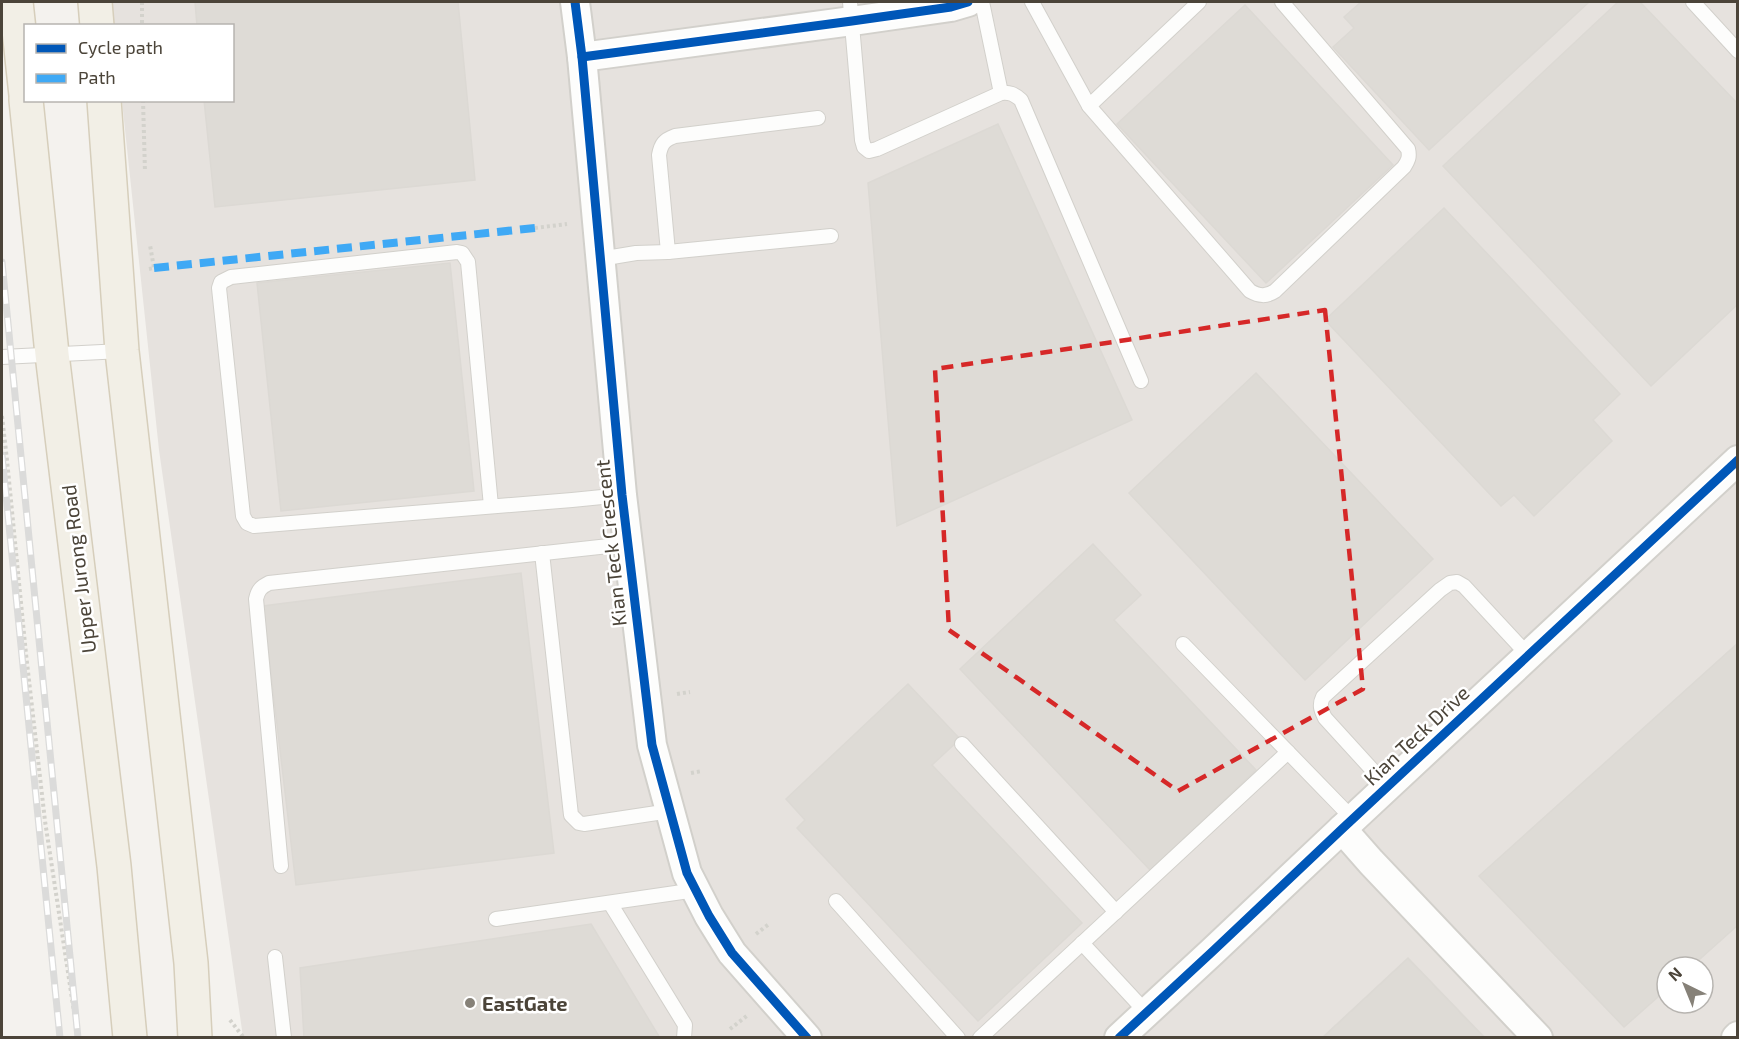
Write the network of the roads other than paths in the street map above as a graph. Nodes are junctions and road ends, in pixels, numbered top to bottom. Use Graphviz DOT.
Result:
graph roads {
  1 [pos="16,2"];
  2 [pos="95,2"];
  3 [pos="575,2"];
  4 [pos="982,2"];
  5 [pos="1032,2"];
  6 [pos="1199,2"];
  7 [pos="1282,2"];
  8 [pos="1693,2"];
  9 [pos="956,3"];
  10 [pos="851,11"];
  11 [pos="97,24"];
  12 [pos="1737,51"];
  13 [pos="582,57"];
  14 [pos="24,76"];
  15 [pos="1001,93"];
  16 [pos="26,102"];
  17 [pos="104,102"];
  18 [pos="1089,106"];
  19 [pos="818,118"];
  20 [pos="831,236"];
  21 [pos="668,252"];
  22 [pos="600,259"];
  23 [pos="122,351"];
  24 [pos="52,354"];
  25 [pos="2,357"];
  26 [pos="1140,381"];
  27 [pos="1737,460"];
  28 [pos="622,495"];
  29 [pos="491,506"];
  30 [pos="627,544"];
  31 [pos="542,553"];
  32 [pos="1183,644"];
  33 [pos="1528,655"];
  34 [pos="962,744"];
  35 [pos="1288,752"];
  36 [pos="1387,786"];
  37 [pos="670,811"];
  38 [pos="1347,824"];
  39 [pos="281,866"];
  40 [pos="696,891"];
  41 [pos="836,901"];
  42 [pos="610,903"];
  43 [pos="1116,912"];
  44 [pos="496,920"];
  45 [pos="1082,943"];
  46 [pos="275,957"];
  47 [pos="1146,1012"];
  48 [pos="130,1038"];
  49 [pos="195,1038"];
  50 [pos="285,1038"];
  51 [pos="684,1038"];
  52 [pos="807,1038"];
  53 [pos="958,1038"];
  54 [pos="980,1038"];
  55 [pos="1119,1038"];
  56 [pos="1538,1038"];
  1 -- 14 [label="main road"];
  2 -- 11 [label="main road"];
  3 -- 13 [label="street, Kian Teck Crescent"];
  4 -- 15 [label="lane"];
  5 -- 18 [label="lane"];
  6 -- 18 [label="lane"];
  7 -- 18 [label="lane"];
  8 -- 12 [label="lane"];
  9 -- 10 [label="street"];
  10 -- 13 [label="street"];
  10 -- 15 [label="lane"];
  13 -- 22 [label="street, Kian Teck Crescent"];
  15 -- 26 [label="lane"];
  16 -- 24 [label="main road, Upper Jurong Road"];
  17 -- 23 [label="main road"];
  19 -- 21 [label="lane"];
  20 -- 21 [label="lane"];
  21 -- 22 [label="lane"];
  22 -- 28 [label="street, Kian Teck Crescent"];
  23 -- 24 [label="lane"];
  23 -- 49 [label="main road"];
  24 -- 25 [label="lane"];
  24 -- 48 [label="main road, Upper Jurong Road"];
  27 -- 33 [label="street, Kian Teck Drive"];
  28 -- 29 [label="lane"];
  28 -- 30 [label="street, Kian Teck Crescent"];
  29 -- 29 [label="lane"];
  30 -- 31 [label="lane"];
  30 -- 37 [label="street, Kian Teck Crescent"];
  31 -- 37 [label="lane"];
  31 -- 39 [label="lane"];
  32 -- 35 [label="lane"];
  33 -- 36 [label="street, Kian Teck Drive"];
  33 -- 36 [label="lane"];
  34 -- 43 [label="lane"];
  35 -- 38 [label="lane"];
  35 -- 43 [label="lane"];
  36 -- 38 [label="street, Kian Teck Drive"];
  37 -- 40 [label="street, Kian Teck Crescent"];
  38 -- 47 [label="street, Kian Teck Drive"];
  38 -- 56 [label="street"];
  40 -- 42 [label="lane"];
  40 -- 52 [label="street, Kian Teck Crescent"];
  41 -- 53 [label="lane"];
  42 -- 44 [label="lane"];
  42 -- 51 [label="lane"];
  43 -- 45 [label="lane"];
  45 -- 47 [label="lane"];
  45 -- 54 [label="lane"];
  46 -- 50 [label="lane"];
  47 -- 55 [label="street, Kian Teck Drive"];
}
